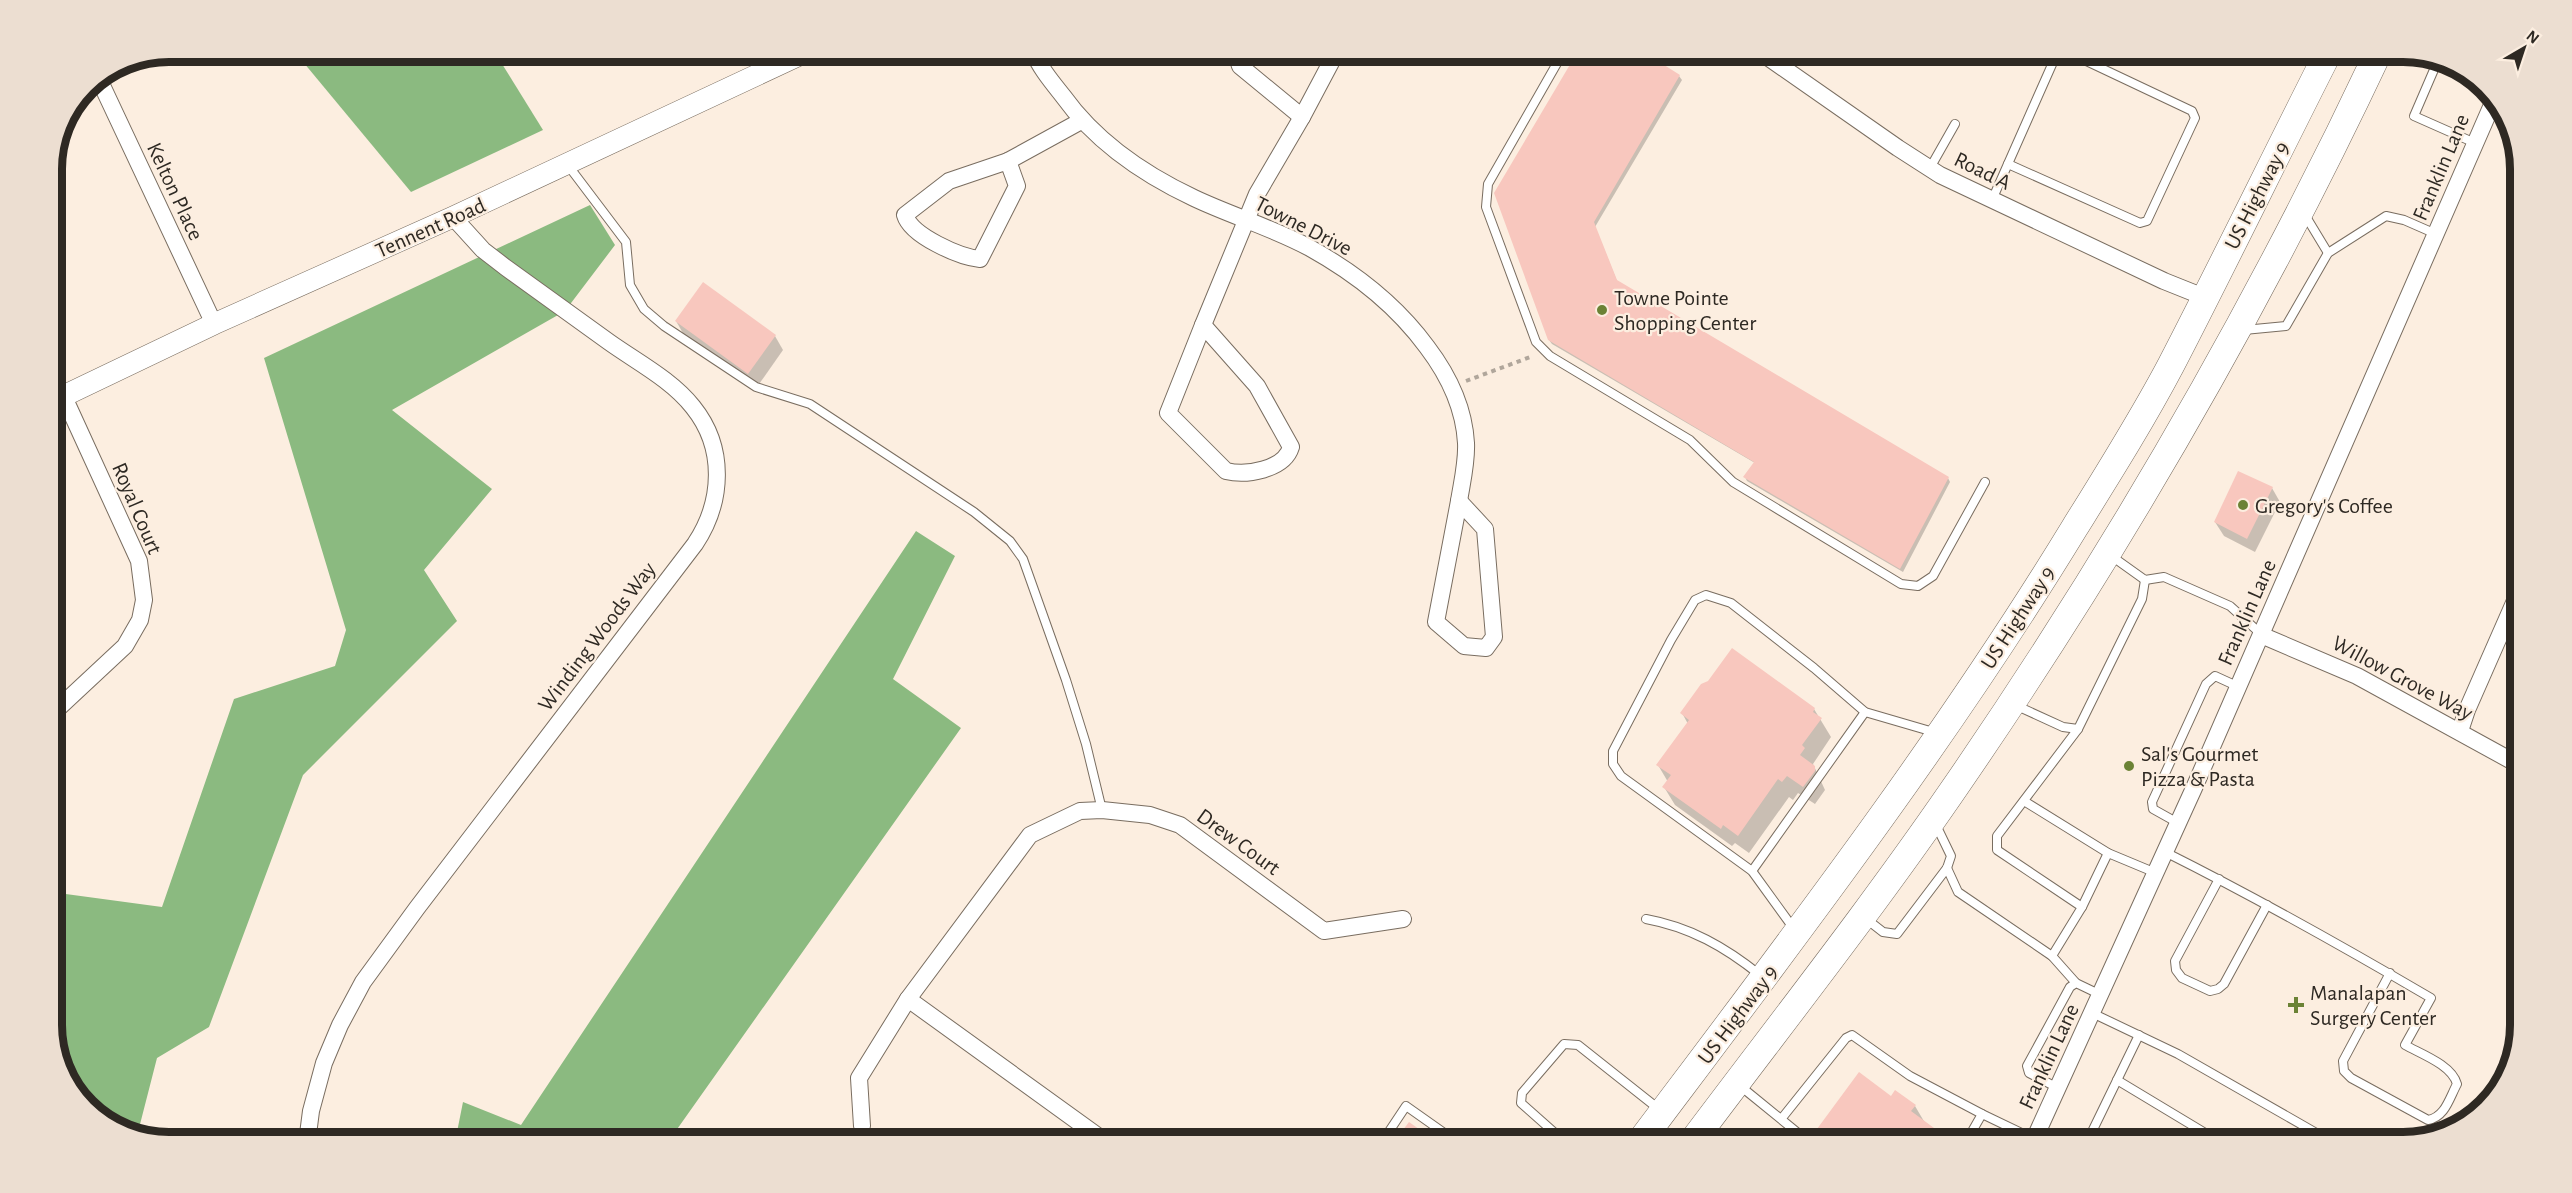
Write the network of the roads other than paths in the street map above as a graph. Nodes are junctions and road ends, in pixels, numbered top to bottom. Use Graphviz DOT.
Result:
graph roads {
  1 [pos="784,62"];
  2 [pos="1039,62"];
  3 [pos="1239,62"];
  4 [pos="1331,62"];
  5 [pos="1558,62"];
  6 [pos="1775,62"];
  7 [pos="2053,62"];
  8 [pos="2088,62"];
  9 [pos="2323,62"];
  10 [pos="2374,62"];
  11 [pos="2435,67"];
  12 [pos="102,85"];
  13 [pos="2491,107"];
  14 [pos="1302,117"];
  15 [pos="1081,121"];
  16 [pos="1955,124"];
  17 [pos="2475,143"];
  18 [pos="1008,160"];
  19 [pos="566,163"];
  20 [pos="2008,164"];
  21 [pos="1930,168"];
  22 [pos="1992,200"];
  23 [pos="2301,209"];
  24 [pos="453,217"];
  25 [pos="1246,220"];
  26 [pos="2436,234"];
  27 [pos="2328,253"];
  28 [pos="2205,297"];
  29 [pos="214,324"];
  30 [pos="1203,325"];
  31 [pos="2237,331"];
  32 [pos="62,397"];
  33 [pos="62,407"];
  34 [pos="1985,482"];
  35 [pos="1459,501"];
  36 [pos="2108,554"];
  37 [pos="2145,580"];
  38 [pos="2510,612"];
  39 [pos="2262,634"];
  40 [pos="2239,687"];
  41 [pos="2012,703"];
  42 [pos="62,705"];
  43 [pos="1864,712"];
  44 [pos="2078,729"];
  45 [pos="2460,731"];
  46 [pos="1941,734"];
  47 [pos="2510,760"];
  48 [pos="2024,801"];
  49 [pos="1102,810"];
  50 [pos="1932,819"];
  51 [pos="2178,823"];
  52 [pos="2165,852"];
  53 [pos="2108,854"];
  54 [pos="1947,868"];
  55 [pos="1752,871"];
  56 [pos="2156,873"];
  57 [pos="2219,879"];
  58 [pos="2267,905"];
  59 [pos="2082,907"];
  60 [pos="1862,915"];
  61 [pos="1403,919"];
  62 [pos="1646,919"];
  63 [pos="1798,933"];
  64 [pos="2052,956"];
  65 [pos="2390,973"];
  66 [pos="1764,978"];
  67 [pos="2076,983"];
  68 [pos="2101,994"];
  69 [pos="908,999"];
  70 [pos="2092,1013"];
  71 [pos="2139,1035"];
  72 [pos="2117,1080"];
  73 [pos="1736,1083"];
  74 [pos="2058,1088"];
  75 [pos="1662,1112"];
  76 [pos="1982,1113"];
  77 [pos="1782,1118"];
  78 [pos="862,1126"];
  79 [pos="308,1132"];
  80 [pos="1092,1132"];
  81 [pos="1389,1132"];
  82 [pos="1443,1132"];
  83 [pos="1554,1132"];
  84 [pos="1647,1132"];
  85 [pos="1710,1132"];
  86 [pos="1798,1132"];
  87 [pos="1972,1132"];
  88 [pos="2018,1132"];
  89 [pos="2037,1132"];
  90 [pos="2092,1132"];
  91 [pos="2203,1132"];
  92 [pos="2314,1132"];
  1 -- 19 [label="street, Tennent Road"];
  2 -- 15 [label="street, Towne Drive"];
  3 -- 14 [label="street"];
  4 -- 14 [label="street"];
  5 -- 34 [label="lane"];
  6 -- 21 [label="street, Road A"];
  7 -- 20 [label="lane"];
  8 -- 20 [label="lane"];
  9 -- 28 [label="highway, US Highway 9"];
  10 -- 23 [label="highway, US Highway 9"];
  11 -- 17 [label="lane"];
  12 -- 29 [label="street, Kelton Place"];
  13 -- 17 [label="street, Franklin Lane"];
  14 -- 25 [label="street"];
  15 -- 18 [label="street"];
  15 -- 25 [label="street, Towne Drive"];
  16 -- 21 [label="lane"];
  17 -- 26 [label="street, Franklin Lane"];
  18 -- 18 [label="street"];
  19 -- 24 [label="street, Tennent Road"];
  19 -- 49 [label="lane"];
  20 -- 22 [label="lane"];
  21 -- 22 [label="street, Road A"];
  22 -- 28 [label="street, Road A"];
  23 -- 27 [label="lane"];
  23 -- 31 [label="highway, US Highway 9"];
  24 -- 29 [label="street, Tennent Road"];
  24 -- 79 [label="street, Winding Woods Way"];
  25 -- 30 [label="street"];
  25 -- 35 [label="street, Towne Drive"];
  26 -- 27 [label="lane"];
  26 -- 39 [label="street, Franklin Lane"];
  27 -- 31 [label="lane"];
  28 -- 46 [label="highway, US Highway 9"];
  29 -- 32 [label="street, Tennent Road"];
  30 -- 30 [label="street"];
  31 -- 36 [label="highway, US Highway 9"];
  33 -- 42 [label="street, Royal Court"];
  35 -- 35 [label="street, Towne Drive"];
  36 -- 37 [label="lane"];
  36 -- 41 [label="highway, US Highway 9"];
  37 -- 39 [label="lane"];
  37 -- 44 [label="lane"];
  38 -- 45 [label="street"];
  39 -- 40 [label="street, Franklin Lane"];
  39 -- 45 [label="street, Willow Grove Way"];
  40 -- 51 [label="street, Franklin Lane"];
  40 -- 51 [label="lane"];
  41 -- 44 [label="lane"];
  41 -- 50 [label="highway, US Highway 9"];
  43 -- 46 [label="lane"];
  43 -- 55 [label="lane"];
  43 -- 55 [label="lane"];
  44 -- 48 [label="lane"];
  45 -- 47 [label="street, Willow Grove Way"];
  46 -- 63 [label="highway, US Highway 9"];
  48 -- 53 [label="lane"];
  48 -- 59 [label="lane"];
  49 -- 61 [label="street, Drew Court"];
  49 -- 69 [label="street, Drew Court"];
  50 -- 54 [label="lane"];
  50 -- 60 [label="highway, US Highway 9"];
  51 -- 52 [label="street, Franklin Lane"];
  52 -- 56 [label="street, Franklin Lane"];
  52 -- 57 [label="lane"];
  53 -- 56 [label="lane"];
  53 -- 59 [label="lane"];
  54 -- 60 [label="lane"];
  54 -- 64 [label="lane"];
  55 -- 63 [label="lane"];
  56 -- 68 [label="street, Franklin Lane"];
  57 -- 58 [label="lane"];
  57 -- 58 [label="lane"];
  58 -- 65 [label="lane"];
  59 -- 64 [label="lane"];
  60 -- 73 [label="highway, US Highway 9"];
  62 -- 66 [label="lane"];
  63 -- 66 [label="highway, US Highway 9"];
  64 -- 67 [label="lane"];
  65 -- 65 [label="lane"];
  66 -- 75 [label="highway, US Highway 9"];
  67 -- 68 [label="lane"];
  67 -- 74 [label="lane"];
  68 -- 70 [label="street, Franklin Lane"];
  69 -- 78 [label="street, Drew Court"];
  69 -- 80 [label="street"];
  70 -- 71 [label="lane"];
  70 -- 74 [label="street, Franklin Lane"];
  71 -- 72 [label="lane"];
  71 -- 92 [label="lane"];
  72 -- 90 [label="lane"];
  72 -- 91 [label="lane"];
  73 -- 77 [label="lane"];
  73 -- 85 [label="highway, US Highway 9"];
  74 -- 89 [label="street, Franklin Lane"];
  75 -- 83 [label="lane"];
  75 -- 84 [label="highway, US Highway 9"];
  76 -- 77 [label="lane"];
  76 -- 87 [label="lane"];
  76 -- 88 [label="lane"];
  77 -- 86 [label="lane"];
  81 -- 82 [label="lane"];
}
